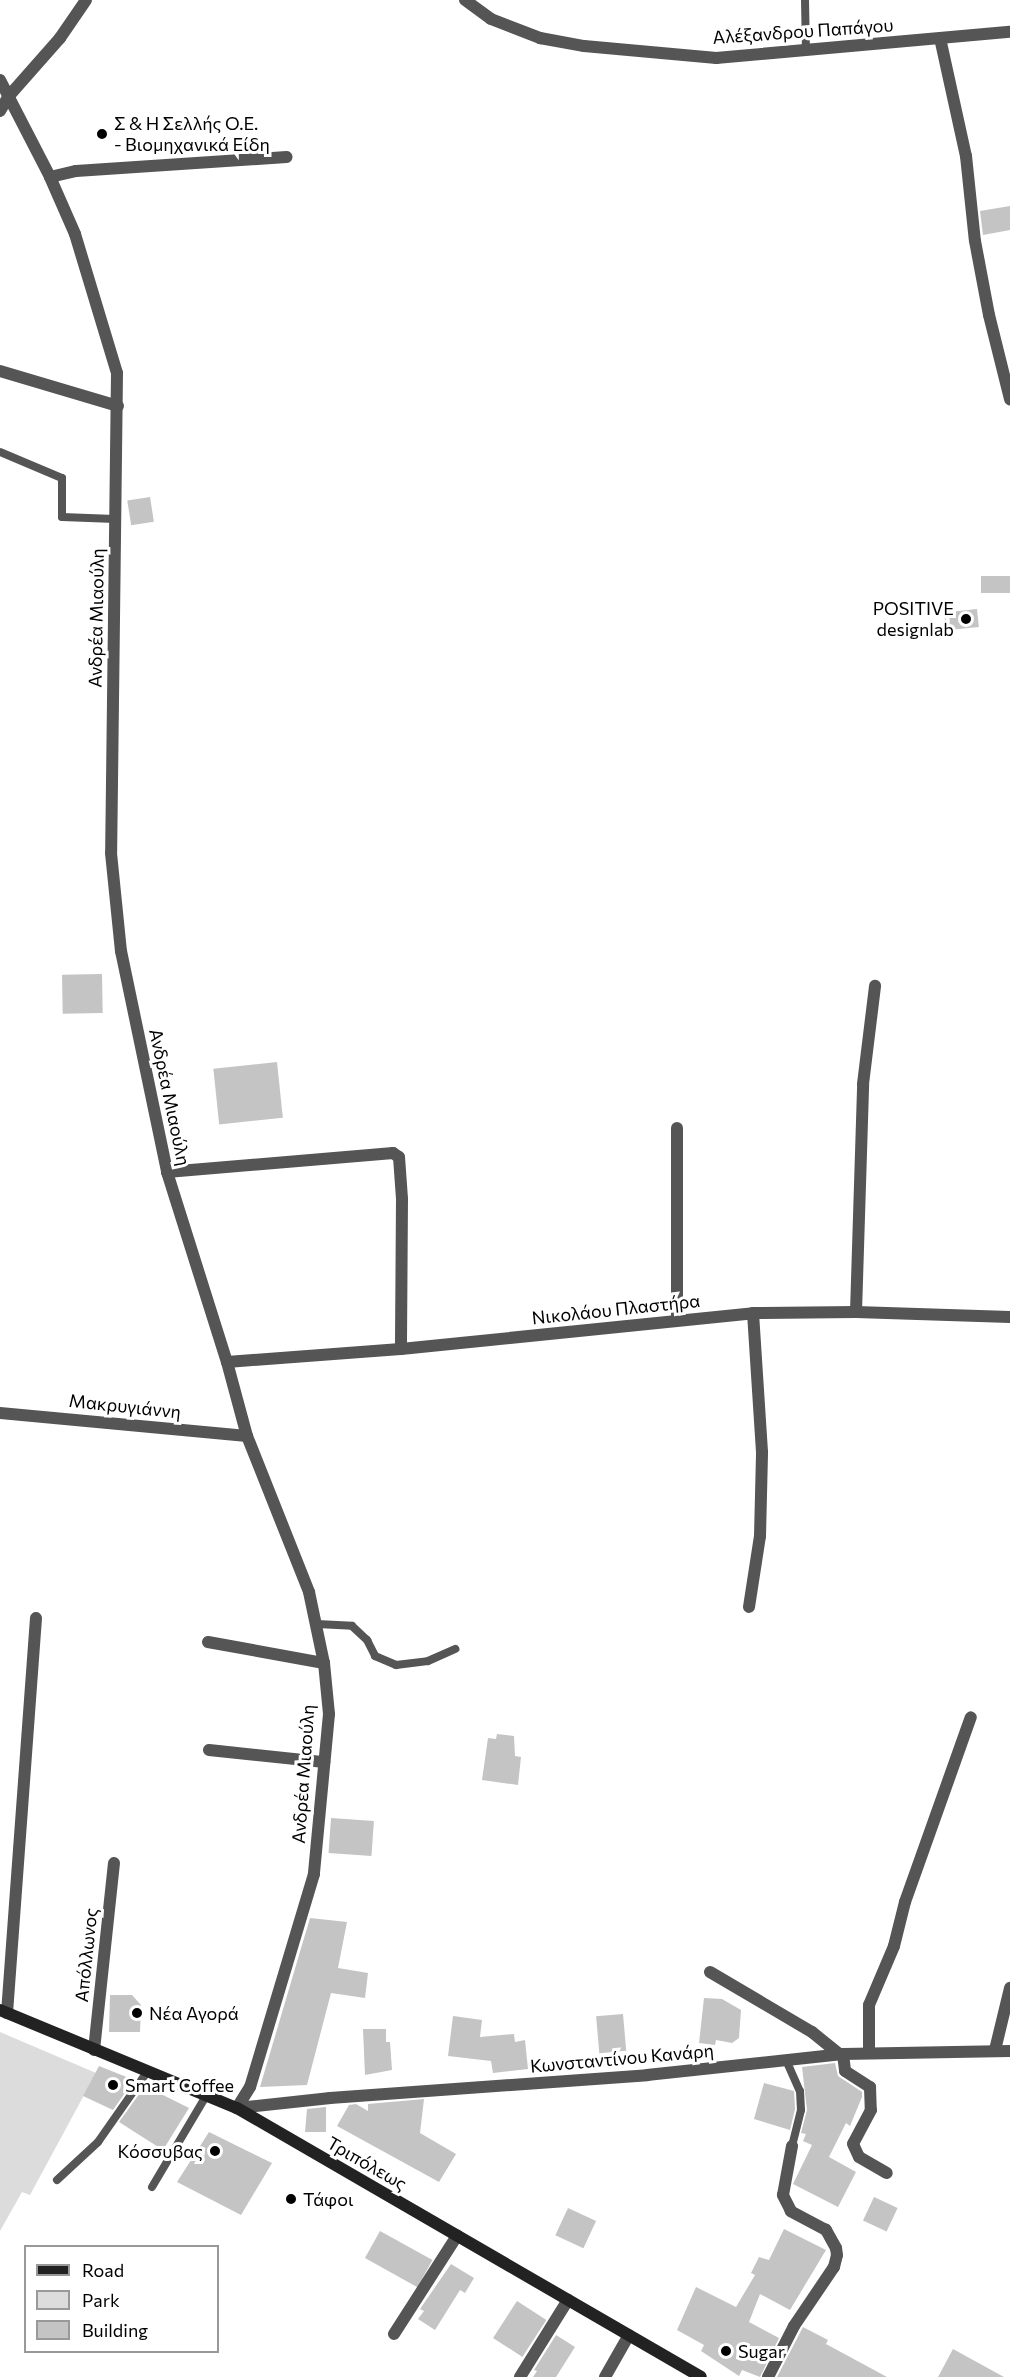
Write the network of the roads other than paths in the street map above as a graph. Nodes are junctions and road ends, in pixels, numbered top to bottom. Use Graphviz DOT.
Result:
graph roads {
  1 [pos="86,0"];
  2 [pos="465,0"];
  3 [pos="805,0"];
  4 [pos="1010,32"];
  5 [pos="940,38"];
  6 [pos="806,50"];
  7 [pos="0,80"];
  8 [pos="4,99"];
  9 [pos="0,111"];
  10 [pos="287,157"];
  11 [pos="50,177"];
  12 [pos="0,371"];
  13 [pos="1010,399"];
  14 [pos="118,406"];
  15 [pos="0,452"];
  16 [pos="115,519"];
  17 [pos="875,986"];
  18 [pos="677,1128"];
  19 [pos="167,1172"];
  20 [pos="855,1312"];
  21 [pos="753,1313"];
  22 [pos="1010,1317"];
  23 [pos="677,1320"];
  24 [pos="401,1349"];
  25 [pos="227,1362"];
  26 [pos="0,1413"];
  27 [pos="247,1436"];
  28 [pos="749,1607"];
  29 [pos="36,1618"];
  30 [pos="317,1624"];
  31 [pos="208,1642"];
  32 [pos="455,1649"];
  33 [pos="324,1663"];
  34 [pos="971,1717"];
  35 [pos="209,1750"];
  36 [pos="324,1762"];
  37 [pos="114,1863"];
  38 [pos="710,1972"];
  39 [pos="1010,1988"];
  40 [pos="3,2012"];
  41 [pos="94,2050"];
  42 [pos="995,2050"];
  43 [pos="1010,2051"];
  44 [pos="870,2052"];
  45 [pos="841,2054"];
  46 [pos="786,2060"];
  47 [pos="147,2072"];
  48 [pos="206,2096"];
  49 [pos="237,2108"];
  50 [pos="792,2146"];
  51 [pos="887,2173"];
  52 [pos="57,2180"];
  53 [pos="152,2187"];
  54 [pos="457,2236"];
  55 [pos="568,2300"];
  56 [pos="394,2334"];
  57 [pos="629,2336"];
  58 [pos="520,2377"];
  59 [pos="605,2377"];
  60 [pos="701,2377"];
  61 [pos="768,2377"];
  1 -- 8 [label="street"];
  2 -- 6 [label="street, Αλέξανδρου Παπάγου"];
  3 -- 6 [label="lane"];
  4 -- 5 [label="street, Αλέξανδρου Παπάγου"];
  5 -- 6 [label="street, Αλέξανδρου Παπάγου"];
  5 -- 13 [label="street"];
  7 -- 8 [label="street, Ανδρέα Μιαούλη"];
  8 -- 9 [label="street"];
  8 -- 11 [label="street, Ανδρέα Μιαούλη"];
  10 -- 11 [label="street"];
  11 -- 14 [label="street, Ανδρέα Μιαούλη"];
  12 -- 14 [label="street"];
  14 -- 16 [label="street, Ανδρέα Μιαούλη"];
  15 -- 16 [label="lane"];
  16 -- 19 [label="street, Ανδρέα Μιαούλη"];
  17 -- 20 [label="street"];
  18 -- 23 [label="street"];
  19 -- 24 [label="street"];
  19 -- 25 [label="street, Ανδρέα Μιαούλη"];
  20 -- 21 [label="street, Νικολάου Πλαστήρα"];
  20 -- 22 [label="street, Νικολάου Πλαστήρα"];
  21 -- 23 [label="street, Νικολάου Πλαστήρα"];
  21 -- 28 [label="street"];
  23 -- 24 [label="street, Νικολάου Πλαστήρα"];
  24 -- 25 [label="street, Νικολάου Πλαστήρα"];
  25 -- 27 [label="street, Ανδρέα Μιαούλη"];
  26 -- 27 [label="street, Μακρυγιάννη"];
  27 -- 30 [label="street, Ανδρέα Μιαούλη"];
  29 -- 40 [label="street"];
  30 -- 32 [label="lane"];
  30 -- 33 [label="street, Ανδρέα Μιαούλη"];
  31 -- 33 [label="street"];
  33 -- 36 [label="street, Ανδρέα Μιαούλη"];
  34 -- 44 [label="street"];
  35 -- 36 [label="street"];
  36 -- 49 [label="street, Ανδρέα Μιαούλη"];
  37 -- 41 [label="street, Απόλλωνος"];
  38 -- 45 [label="street"];
  39 -- 42 [label="street"];
  40 -- 41 [label="main road, Τριπόλεως"];
  41 -- 47 [label="main road, Τριπόλεως"];
  42 -- 43 [label="street, Κωνσταντίνου Κανάρη"];
  42 -- 44 [label="street, Κωνσταντίνου Κανάρη"];
  44 -- 45 [label="street, Κωνσταντίνου Κανάρη"];
  45 -- 46 [label="street, Κωνσταντίνου Κανάρη"];
  45 -- 51 [label="street"];
  46 -- 49 [label="street, Κωνσταντίνου Κανάρη"];
  46 -- 50 [label="lane"];
  47 -- 48 [label="main road, Τριπόλεως"];
  47 -- 52 [label="lane"];
  48 -- 49 [label="main road, Τριπόλεως"];
  48 -- 53 [label="lane"];
  49 -- 54 [label="main road, Τριπόλεως"];
  50 -- 61 [label="street"];
  54 -- 55 [label="main road, Τριπόλεως"];
  54 -- 56 [label="street"];
  55 -- 57 [label="main road, Τριπόλεως"];
  55 -- 58 [label="street"];
  57 -- 59 [label="street"];
  57 -- 60 [label="main road, Τριπόλεως"];
}
